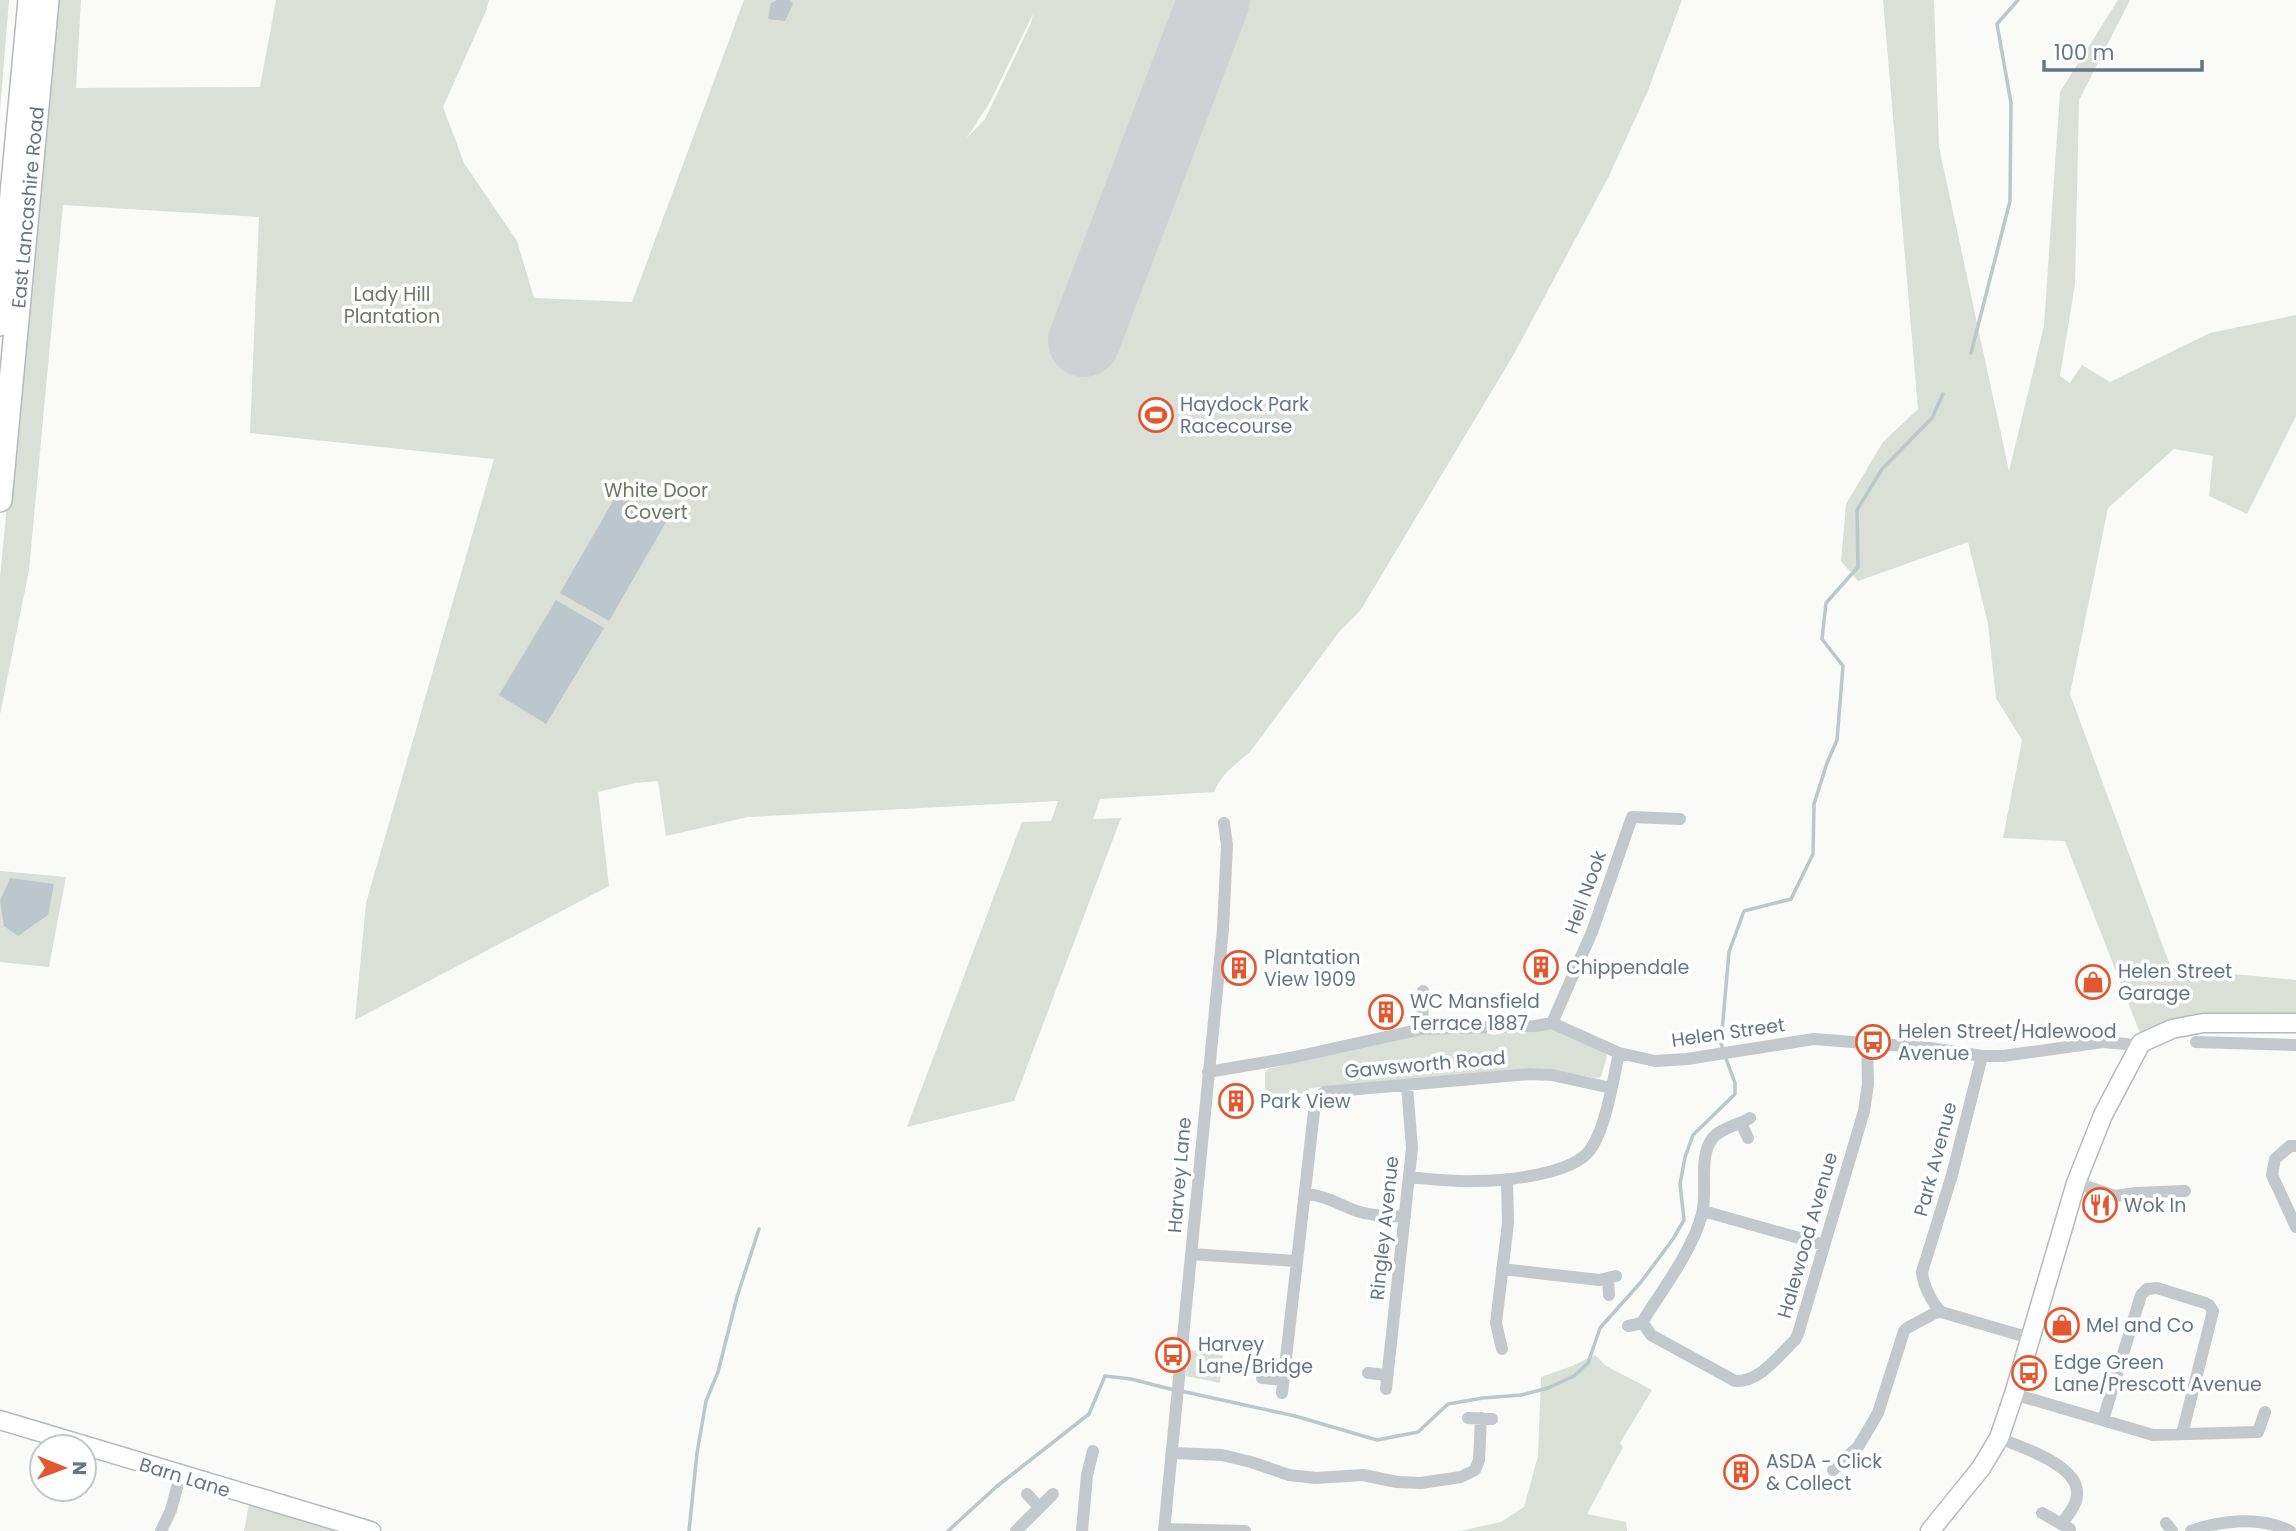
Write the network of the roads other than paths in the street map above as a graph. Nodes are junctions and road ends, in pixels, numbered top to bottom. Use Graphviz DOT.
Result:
graph roads {
  1 [pos="30,0"];
  2 [pos="47,0"];
  3 [pos="0,324"];
  4 [pos="0,500"];
  5 [pos="1680,819"];
  6 [pos="1224,823"];
  7 [pos="1423,991"];
  8 [pos="1552,1023"];
  9 [pos="2296,1023"];
  10 [pos="1422,1030"];
  11 [pos="1867,1042"];
  12 [pos="2196,1042"];
  13 [pos="2296,1045"];
  14 [pos="2136,1050"];
  15 [pos="1619,1052"];
  16 [pos="1982,1056"];
  17 [pos="1208,1072"];
  18 [pos="1406,1086"];
  19 [pos="1611,1088"];
  20 [pos="1748,1138"];
  21 [pos="2296,1146"];
  22 [pos="1409,1177"];
  23 [pos="2172,1178"];
  24 [pos="1507,1179"];
  25 [pos="2076,1183"];
  26 [pos="1306,1194"];
  27 [pos="1703,1210"];
  28 [pos="1405,1217"];
  29 [pos="2296,1227"];
  30 [pos="1824,1245"];
  31 [pos="1191,1254"];
  32 [pos="1295,1261"];
  33 [pos="1502,1269"];
  34 [pos="1609,1295"];
  35 [pos="1941,1312"];
  36 [pos="1643,1323"];
  37 [pos="1628,1326"];
  38 [pos="2031,1338"];
  39 [pos="1502,1349"];
  40 [pos="1368,1373"];
  41 [pos="1387,1375"];
  42 [pos="1262,1378"];
  43 [pos="1386,1389"];
  44 [pos="2014,1394"];
  45 [pos="2265,1412"];
  46 [pos="1480,1418"];
  47 [pos="0,1420"];
  48 [pos="2102,1420"];
  49 [pos="2182,1434"];
  50 [pos="1999,1438"];
  51 [pos="1093,1451"];
  52 [pos="1172,1453"];
  53 [pos="1833,1470"];
  54 [pos="180,1476"];
  55 [pos="1027,1494"];
  56 [pos="1053,1494"];
  57 [pos="1039,1507"];
  58 [pos="2042,1513"];
  59 [pos="1086,1530"];
  60 [pos="1164,1530"];
  61 [pos="161,1531"];
  62 [pos="371,1531"];
  63 [pos="1016,1531"];
  64 [pos="1245,1531"];
  65 [pos="1930,1531"];
  66 [pos="2191,1531"];
  67 [pos="2290,1531"];
  1 -- 3 [label="highway, East Lancashire Road"];
  2 -- 4 [label="highway, East Lancashire Road"];
  5 -- 8 [label="street, Hell Nook"];
  6 -- 17 [label="street, Harvey Lane"];
  7 -- 10 [label="street"];
  8 -- 10 [label="street, Helen Street"];
  8 -- 15 [label="street, Helen Street"];
  9 -- 14 [label="street"];
  10 -- 17 [label="street, Helen Street"];
  11 -- 15 [label="street, Helen Street"];
  11 -- 16 [label="street, Helen Street"];
  11 -- 30 [label="street, Halewood Avenue"];
  12 -- 13 [label="street"];
  14 -- 16 [label="street, Helen Street"];
  14 -- 25 [label="street"];
  15 -- 19 [label="street"];
  16 -- 35 [label="street, Park Avenue"];
  17 -- 31 [label="street, Harvey Lane"];
  18 -- 19 [label="street, Gawsworth Road"];
  18 -- 22 [label="street, Ringley Avenue"];
  18 -- 26 [label="street, Gawsworth Road"];
  19 -- 24 [label="street"];
  20 -- 27 [label="street"];
  21 -- 29 [label="street"];
  22 -- 24 [label="street"];
  22 -- 28 [label="street, Ringley Avenue"];
  23 -- 25 [label="street"];
  24 -- 33 [label="street"];
  25 -- 38 [label="street"];
  26 -- 28 [label="street"];
  26 -- 32 [label="street, Gawsworth Road"];
  27 -- 30 [label="street"];
  27 -- 36 [label="street"];
  28 -- 41 [label="street, Ringley Avenue"];
  30 -- 36 [label="street, Halewood Avenue"];
  31 -- 32 [label="street"];
  31 -- 52 [label="street, Harvey Lane"];
  32 -- 42 [label="street, Gawsworth Road"];
  33 -- 34 [label="street"];
  33 -- 39 [label="street"];
  35 -- 38 [label="street"];
  35 -- 53 [label="street"];
  36 -- 37 [label="street"];
  38 -- 44 [label="street"];
  40 -- 41 [label="street"];
  41 -- 43 [label="street, Ringley Avenue"];
  44 -- 48 [label="street"];
  44 -- 50 [label="street"];
  45 -- 49 [label="street"];
  46 -- 52 [label="street"];
  47 -- 54 [label="street, Barn Lane"];
  48 -- 49 [label="street"];
  48 -- 49 [label="street"];
  50 -- 58 [label="street"];
  50 -- 65 [label="street"];
  51 -- 59 [label="street"];
  52 -- 60 [label="street, Harvey Lane"];
  54 -- 61 [label="street"];
  54 -- 62 [label="street, Barn Lane"];
  55 -- 57 [label="street"];
  56 -- 57 [label="street"];
  57 -- 63 [label="street"];
  60 -- 64 [label="street"];
  66 -- 67 [label="street"];
}
